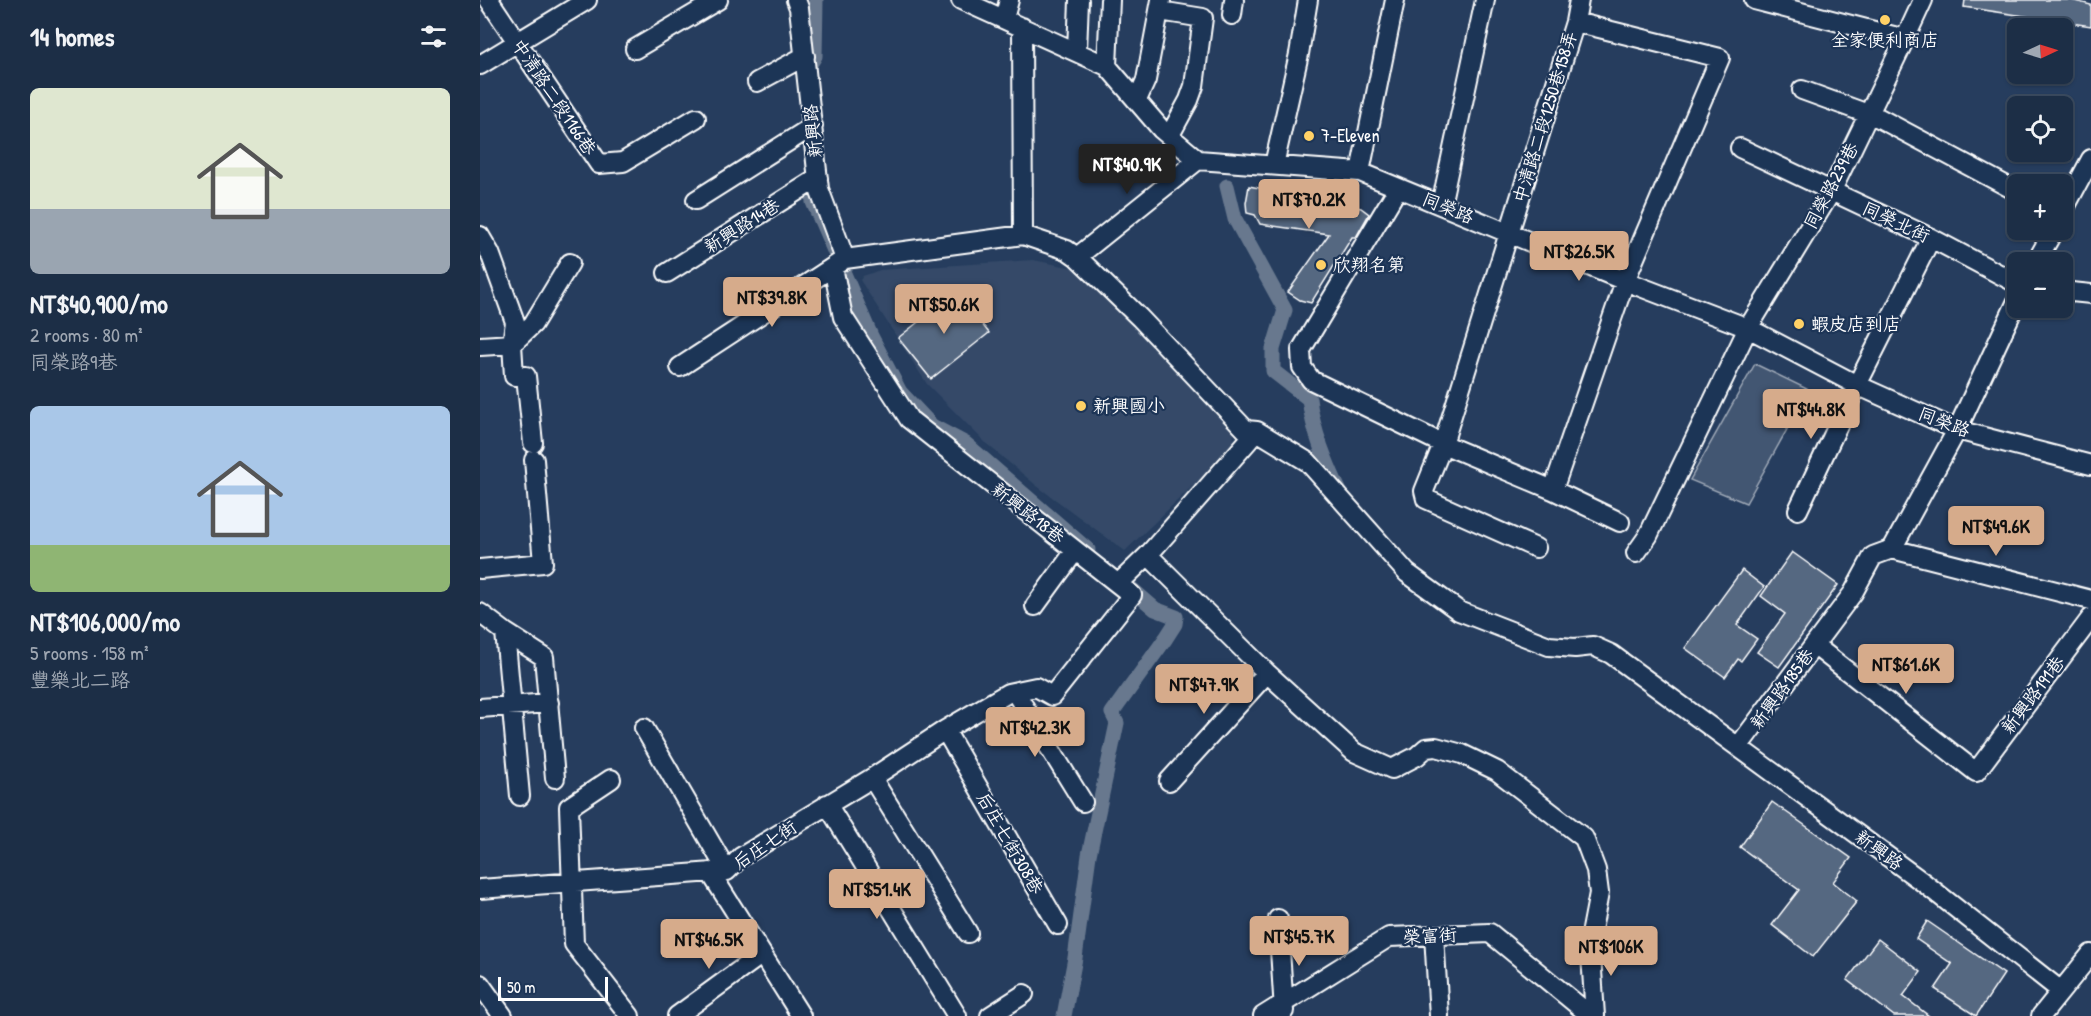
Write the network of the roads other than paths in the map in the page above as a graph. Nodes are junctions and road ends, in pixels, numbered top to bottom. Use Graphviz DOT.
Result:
graph roads {
  1 [pos="489,0"];
  2 [pos="587,0"];
  3 [pos="718,0"];
  4 [pos="796,0"];
  5 [pos="961,0"];
  6 [pos="1009,0"];
  7 [pos="1078,0"];
  8 [pos="1110,0"];
  9 [pos="1308,0"];
  10 [pos="1395,0"];
  11 [pos="1485,0"];
  12 [pos="1578,0"];
  13 [pos="1754,0"];
  14 [pos="1923,0"];
  15 [pos="1161,6"];
  16 [pos="1004,19"];
  17 [pos="1575,22"];
  18 [pos="1022,27"];
  19 [pos="1905,39"];
  20 [pos="518,43"];
  21 [pos="634,49"];
  22 [pos="1077,51"];
  23 [pos="805,56"];
  24 [pos="480,65"];
  25 [pos="1107,66"];
  26 [pos="757,82"];
  27 [pos="1802,90"];
  28 [pos="1137,100"];
  29 [pos="1869,114"];
  30 [pos="696,118"];
  31 [pos="813,126"];
  32 [pos="1170,135"];
  33 [pos="1740,148"];
  34 [pos="2091,159"];
  35 [pos="1198,160"];
  36 [pos="1274,165"];
  37 [pos="1360,172"];
  38 [pos="818,178"];
  39 [pos="2007,186"];
  40 [pos="1398,188"];
  41 [pos="1831,192"];
  42 [pos="2073,193"];
  43 [pos="696,200"];
  44 [pos="1441,205"];
  45 [pos="1509,234"];
  46 [pos="1023,235"];
  47 [pos="480,236"];
  48 [pos="1931,238"];
  49 [pos="1077,257"];
  50 [pos="839,263"];
  51 [pos="570,264"];
  52 [pos="667,273"];
  53 [pos="2007,278"];
  54 [pos="1625,281"];
  55 [pos="2073,292"];
  56 [pos="2091,294"];
  57 [pos="2009,318"];
  58 [pos="1748,328"];
  59 [pos="512,344"];
  60 [pos="480,346"];
  61 [pos="680,367"];
  62 [pos="1857,386"];
  63 [pos="1957,430"];
  64 [pos="1257,431"];
  65 [pos="1443,444"];
  66 [pos="2091,465"];
  67 [pos="1553,490"];
  68 [pos="1798,510"];
  69 [pos="1620,522"];
  70 [pos="1536,548"];
  71 [pos="1892,549"];
  72 [pos="1075,551"];
  73 [pos="1636,553"];
  74 [pos="1148,555"];
  75 [pos="480,569"];
  76 [pos="1118,584"];
  77 [pos="2091,600"];
  78 [pos="1035,606"];
  79 [pos="480,613"];
  80 [pos="2091,618"];
  81 [pos="504,632"];
  82 [pos="1814,645"];
  83 [pos="1267,673"];
  84 [pos="1015,692"];
  85 [pos="549,703"];
  86 [pos="511,705"];
  87 [pos="480,708"];
  88 [pos="644,728"];
  89 [pos="945,730"];
  90 [pos="1738,747"];
  91 [pos="555,778"];
  92 [pos="611,778"];
  93 [pos="872,778"];
  94 [pos="1168,781"];
  95 [pos="520,796"];
  96 [pos="1083,802"];
  97 [pos="827,804"];
  98 [pos="719,872"];
  99 [pos="573,882"];
  100 [pos="480,889"];
  101 [pos="1278,919"];
  102 [pos="1058,925"];
  103 [pos="968,933"];
  104 [pos="1434,935"];
  105 [pos="762,954"];
  106 [pos="2091,954"];
  107 [pos="480,984"];
  108 [pos="2061,991"];
  109 [pos="1024,994"];
  110 [pos="1284,1009"];
  111 [pos="492,1010"];
  112 [pos="630,1016"];
  113 [pos="677,1016"];
  114 [pos="801,1016"];
  115 [pos="957,1016"];
  116 [pos="990,1016"];
  117 [pos="1263,1016"];
  118 [pos="1439,1016"];
  119 [pos="1593,1016"];
  120 [pos="2041,1016"];
  1 -- 20 [label="street, 中清路二段1166巷"];
  2 -- 20 [label="street"];
  3 -- 21 [label="street"];
  4 -- 23 [label="street, 新興路"];
  5 -- 16 [label="street"];
  6 -- 16 [label="street"];
  7 -- 22 [label="street"];
  8 -- 25 [label="street"];
  9 -- 36 [label="street"];
  10 -- 37 [label="street"];
  11 -- 44 [label="street"];
  12 -- 17 [label="street, 中清路二段1250巷158弄"];
  13 -- 19 [label="street"];
  14 -- 19 [label="street, 同榮路239巷"];
  15 -- 28 [label="street"];
  15 -- 32 [label="street"];
  16 -- 18 [label="street"];
  17 -- 45 [label="street, 中清路二段1250巷158弄"];
  17 -- 54 [label="street"];
  18 -- 22 [label="street"];
  18 -- 46 [label="street"];
  19 -- 29 [label="street, 同榮路239巷"];
  20 -- 24 [label="street"];
  20 -- 30 [label="street, 中清路二段1166巷"];
  22 -- 25 [label="street"];
  23 -- 26 [label="street"];
  23 -- 31 [label="street, 新興路"];
  25 -- 28 [label="street"];
  27 -- 29 [label="street"];
  28 -- 32 [label="street"];
  29 -- 39 [label="street"];
  29 -- 41 [label="street, 同榮路239巷"];
  31 -- 38 [label="street, 新興路"];
  31 -- 43 [label="street"];
  32 -- 35 [label="street"];
  33 -- 41 [label="street, 同榮北街"];
  34 -- 42 [label="street"];
  35 -- 36 [label="street, 同榮路"];
  35 -- 49 [label="street"];
  36 -- 37 [label="street, 同榮路"];
  37 -- 40 [label="street, 同榮路"];
  38 -- 50 [label="street, 新興路"];
  38 -- 52 [label="street, 新興路14巷"];
  40 -- 44 [label="street, 同榮路"];
  40 -- 65 [label="street"];
  41 -- 48 [label="street, 同榮北街"];
  41 -- 58 [label="street, 同榮路239巷"];
  44 -- 45 [label="street, 同榮路"];
  45 -- 54 [label="street, 同榮路"];
  45 -- 65 [label="street, 中清路二段1250巷158弄"];
  46 -- 49 [label="street, 新興路"];
  46 -- 50 [label="street"];
  47 -- 59 [label="street"];
  48 -- 53 [label="street, 同榮北街"];
  48 -- 62 [label="street"];
  49 -- 64 [label="street, 新興路"];
  50 -- 61 [label="street"];
  50 -- 72 [label="street, 新興路18巷"];
  51 -- 59 [label="street"];
  54 -- 58 [label="street, 同榮路"];
  54 -- 67 [label="street"];
  55 -- 56 [label="street"];
  57 -- 63 [label="street"];
  58 -- 62 [label="street, 同榮路"];
  58 -- 73 [label="street, 同榮路239巷"];
  59 -- 60 [label="street"];
  59 -- 75 [label="street"];
  62 -- 63 [label="street, 同榮路"];
  62 -- 68 [label="street"];
  63 -- 66 [label="street, 同榮路"];
  63 -- 71 [label="street"];
  64 -- 74 [label="street"];
  64 -- 90 [label="street, 新興路"];
  65 -- 67 [label="street"];
  65 -- 70 [label="street, 中清路二段1250巷158弄"];
  67 -- 69 [label="street"];
  71 -- 77 [label="street"];
  71 -- 82 [label="street, 新興路185巷"];
  72 -- 76 [label="street, 新興路18巷"];
  72 -- 78 [label="street"];
  74 -- 76 [label="street"];
  74 -- 83 [label="street"];
  76 -- 84 [label="street"];
  79 -- 81 [label="street"];
  80 -- 82 [label="street, 新興路191巷"];
  81 -- 85 [label="street"];
  81 -- 86 [label="street"];
  82 -- 90 [label="street, 新興路185巷"];
  83 -- 94 [label="street"];
  83 -- 119 [label="street"];
  84 -- 89 [label="street, 后庄七街"];
  84 -- 96 [label="street"];
  85 -- 86 [label="street"];
  85 -- 91 [label="street"];
  86 -- 87 [label="street"];
  86 -- 95 [label="street"];
  88 -- 98 [label="street"];
  89 -- 93 [label="street, 后庄七街"];
  89 -- 102 [label="street, 后庄七街308巷"];
  90 -- 108 [label="street, 新興路"];
  92 -- 99 [label="street"];
  93 -- 97 [label="street, 后庄七街"];
  93 -- 103 [label="street"];
  97 -- 98 [label="street, 后庄七街"];
  97 -- 115 [label="street"];
  98 -- 99 [label="street, 后庄七街"];
  98 -- 105 [label="street"];
  99 -- 100 [label="street, 后庄七街"];
  99 -- 112 [label="street"];
  101 -- 110 [label="street"];
  104 -- 110 [label="street, 榮富街"];
  104 -- 118 [label="street"];
  104 -- 119 [label="street, 榮富街"];
  105 -- 113 [label="street"];
  105 -- 114 [label="street"];
  106 -- 108 [label="street"];
  107 -- 111 [label="street"];
  108 -- 120 [label="street"];
  109 -- 116 [label="street"];
  110 -- 117 [label="street, 榮富街"];
}
